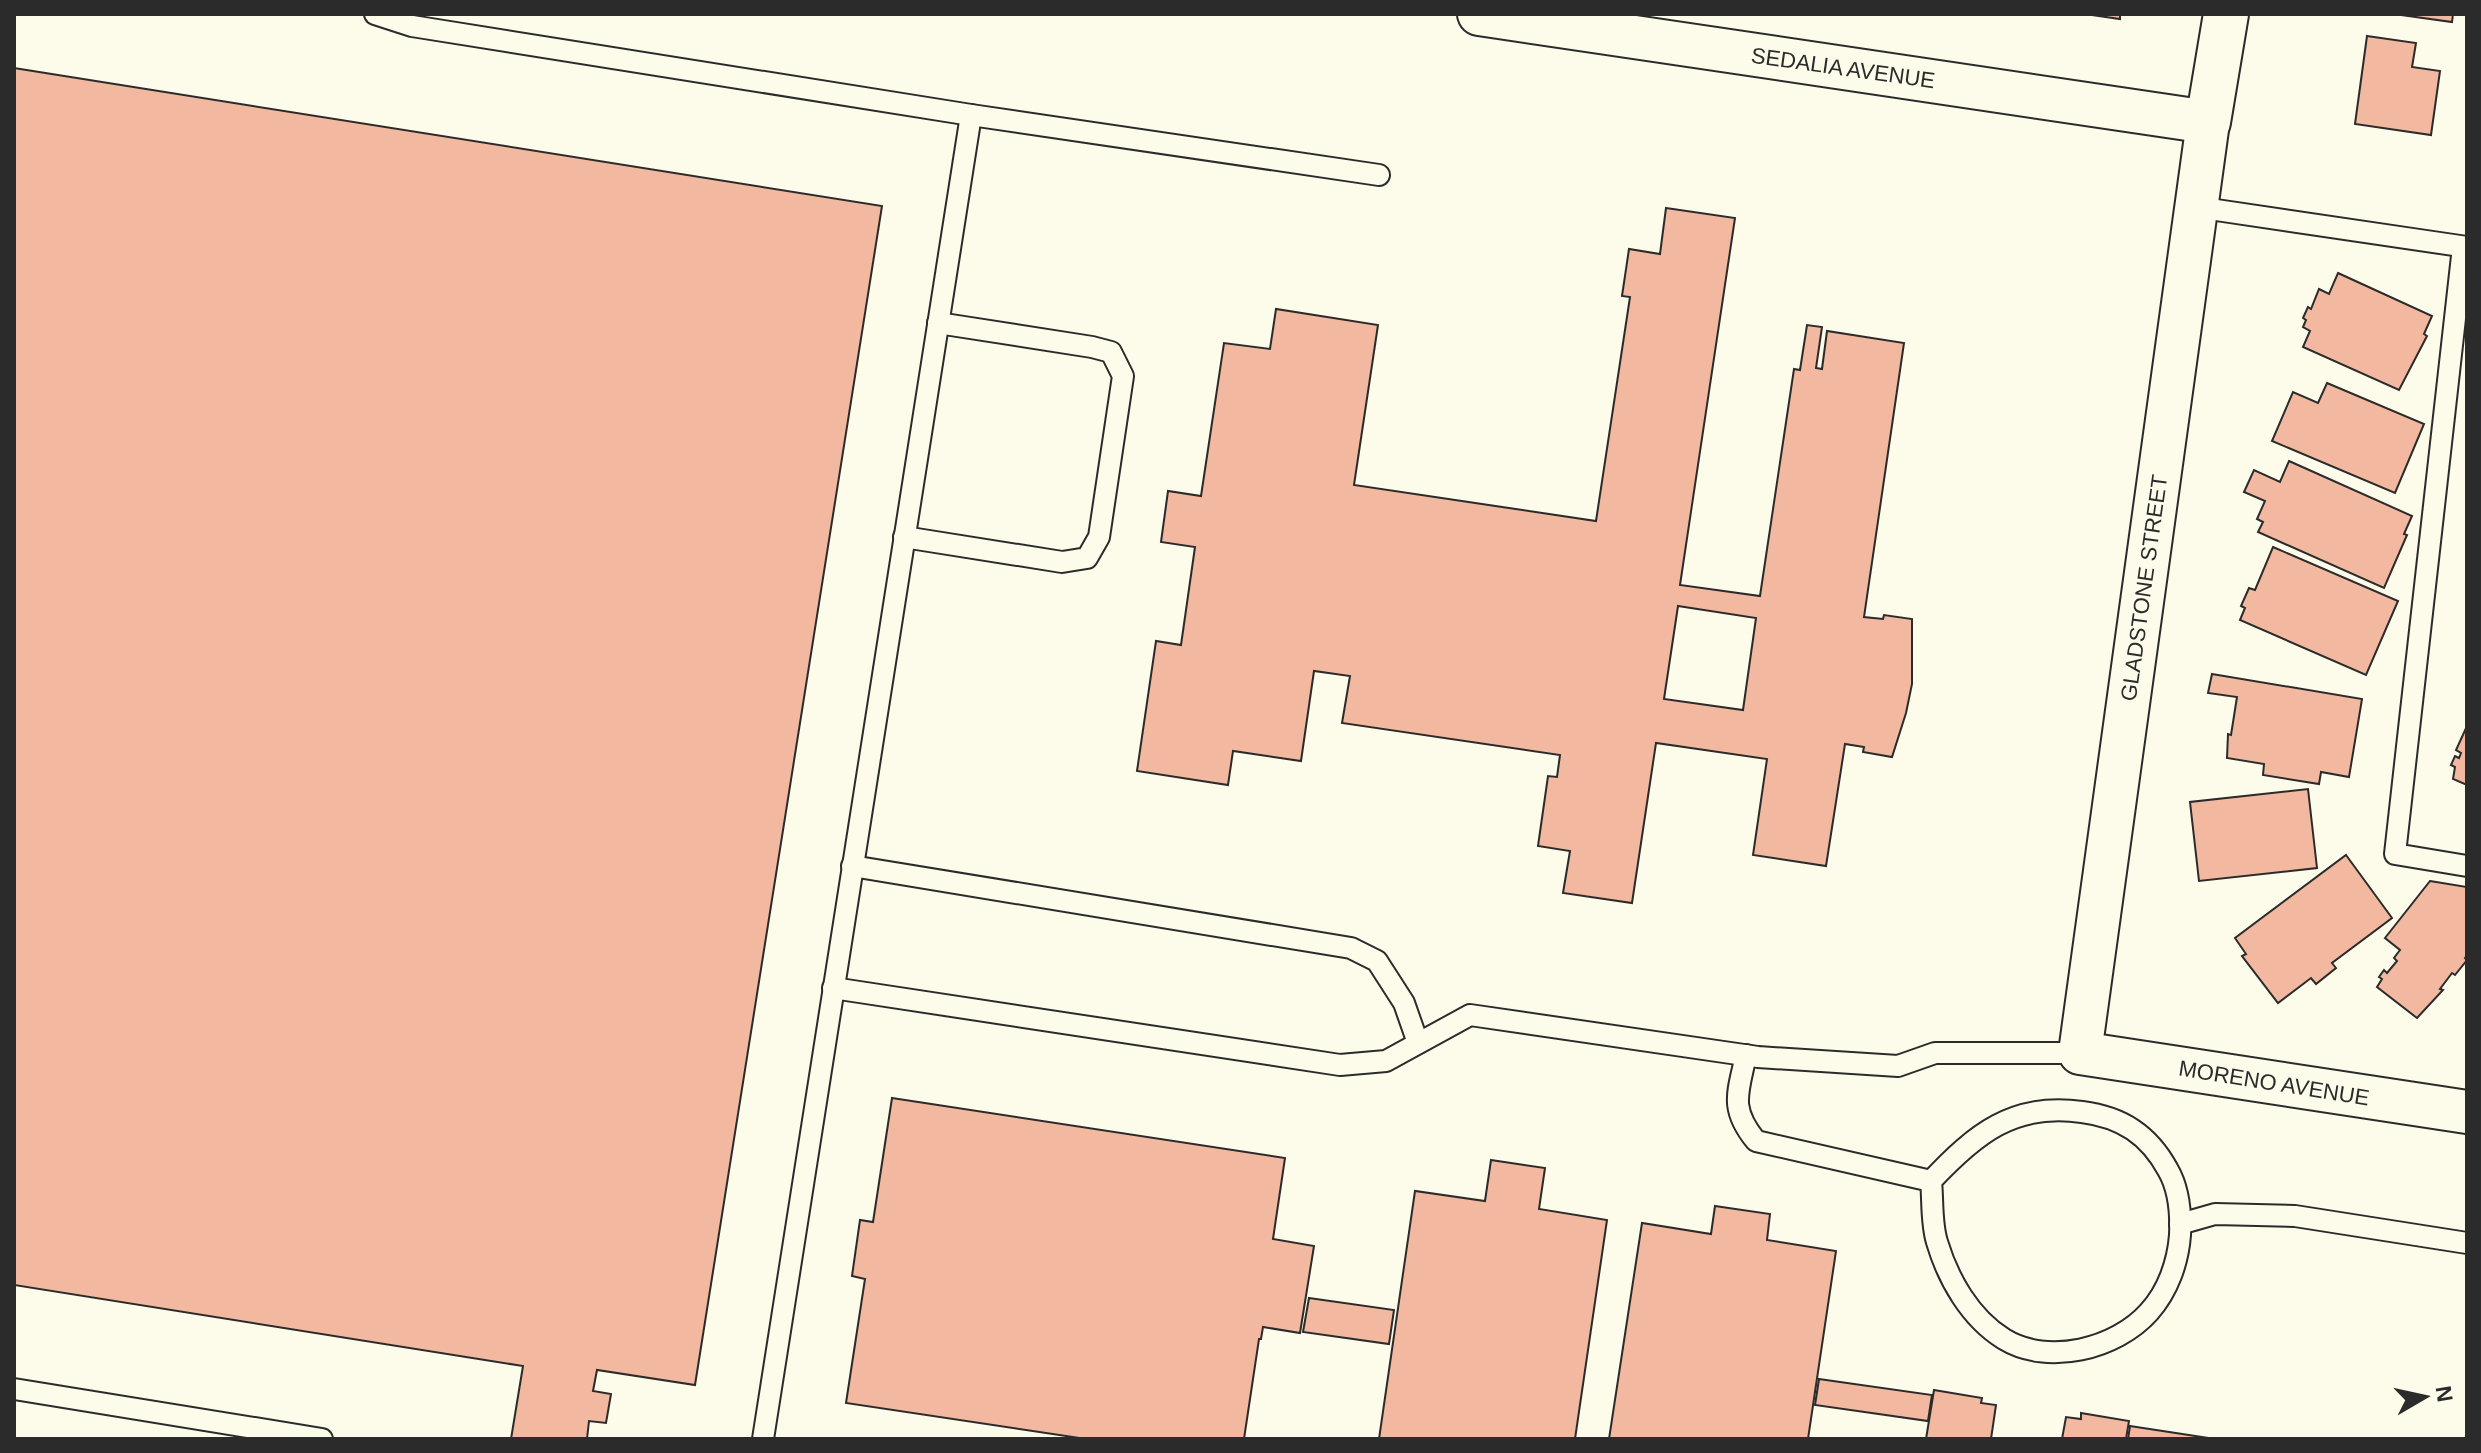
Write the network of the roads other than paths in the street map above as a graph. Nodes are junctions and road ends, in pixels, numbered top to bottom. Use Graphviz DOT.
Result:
graph roads {
  1 [pos="375,14"];
  2 [pos="1479,14"];
  3 [pos="2226,14"];
  4 [pos="971,115"];
  5 [pos="2208,122"];
  6 [pos="1379,175"];
  7 [pos="2196,207"];
  8 [pos="2465,247"];
  9 [pos="938,323"];
  10 [pos="904,537"];
  11 [pos="852,866"];
  12 [pos="2467,866"];
  13 [pos="833,988"];
  14 [pos="1418,1043"];
  15 [pos="2080,1053"];
  16 [pos="1746,1055"];
  17 [pos="2467,1112"];
  18 [pos="1931,1181"];
  19 [pos="2180,1224"];
  20 [pos="2467,1243"];
  21 [pos="14,1389"];
  22 [pos="322,1439"];
  23 [pos="763,1439"];
  1 -- 4 [label="lane"];
  2 -- 5 [label="street, SEDALIA AVENUE"];
  3 -- 5 [label="street"];
  4 -- 6 [label="lane"];
  4 -- 9 [label="lane"];
  5 -- 7 [label="street, GLADSTONE STREET"];
  7 -- 8 [label="lane"];
  7 -- 15 [label="street, GLADSTONE STREET"];
  8 -- 12 [label="lane"];
  9 -- 10 [label="lane"];
  9 -- 10 [label="lane"];
  10 -- 11 [label="lane"];
  11 -- 13 [label="lane"];
  11 -- 14 [label="lane"];
  13 -- 14 [label="lane"];
  13 -- 23 [label="lane"];
  14 -- 16 [label="lane"];
  15 -- 16 [label="lane"];
  15 -- 17 [label="street, MORENO AVENUE"];
  16 -- 18 [label="lane"];
  18 -- 19 [label="lane"];
  18 -- 19 [label="lane"];
  19 -- 20 [label="lane"];
  21 -- 22 [label="lane"];
}
